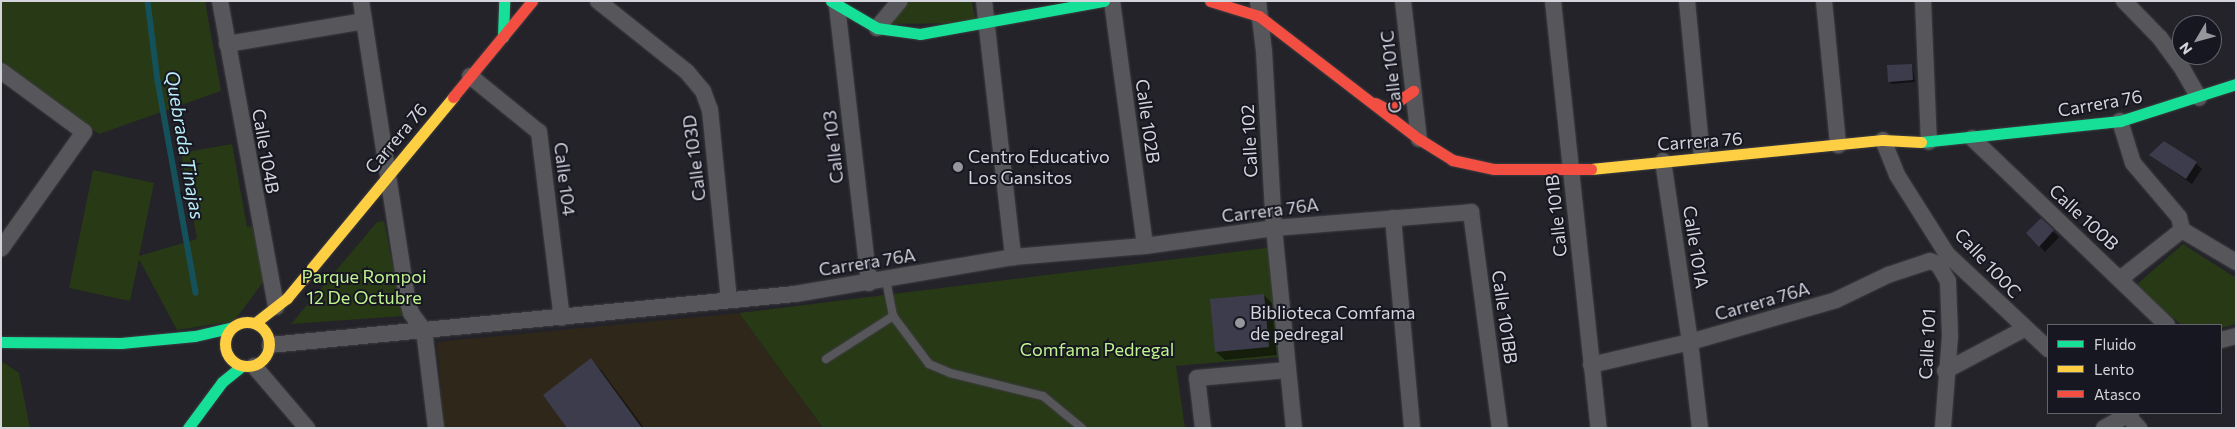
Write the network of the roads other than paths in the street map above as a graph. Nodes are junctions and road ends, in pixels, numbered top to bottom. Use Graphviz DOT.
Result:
graph roads {
  1 [pos="220,1"];
  2 [pos="361,1"];
  3 [pos="504,1"];
  4 [pos="532,1"];
  5 [pos="598,1"];
  6 [pos="900,1"];
  7 [pos="984,1"];
  8 [pos="1104,1"];
  9 [pos="1112,1"];
  10 [pos="1210,1"];
  11 [pos="1403,1"];
  12 [pos="1553,1"];
  13 [pos="1687,1"];
  14 [pos="1824,1"];
  15 [pos="1923,1"];
  16 [pos="2124,1"];
  17 [pos="834,3"];
  18 [pos="1258,8"];
  19 [pos="987,20"];
  20 [pos="364,21"];
  21 [pos="878,28"];
  22 [pos="502,37"];
  23 [pos="227,44"];
  24 [pos="1,71"];
  25 [pos="470,76"];
  26 [pos="2236,84"];
  27 [pos="1413,91"];
  28 [pos="2199,98"];
  29 [pos="1376,103"];
  30 [pos="2120,121"];
  31 [pos="1972,138"];
  32 [pos="1419,139"];
  33 [pos="1883,140"];
  34 [pos="1929,142"];
  35 [pos="1838,146"];
  36 [pos="1702,156"];
  37 [pos="1663,161"];
  38 [pos="1572,171"];
  39 [pos="388,175"];
  40 [pos="364,205"];
  41 [pos="395,212"];
  42 [pos="1470,212"];
  43 [pos="1393,218"];
  44 [pos="1274,228"];
  45 [pos="2182,230"];
  46 [pos="1144,246"];
  47 [pos="1,249"];
  48 [pos="1012,257"];
  49 [pos="2236,262"];
  50 [pos="1938,264"];
  51 [pos="2120,279"];
  52 [pos="886,280"];
  53 [pos="869,283"];
  54 [pos="729,300"];
  55 [pos="281,303"];
  56 [pos="893,316"];
  57 [pos="562,318"];
  58 [pos="255,323"];
  59 [pos="2166,324"];
  60 [pos="231,328"];
  61 [pos="2024,329"];
  62 [pos="424,330"];
  63 [pos="195,336"];
  64 [pos="269,340"];
  65 [pos="1,342"];
  66 [pos="1690,342"];
  67 [pos="2047,348"];
  68 [pos="227,354"];
  69 [pos="826,359"];
  70 [pos="1591,365"];
  71 [pos="248,366"];
  72 [pos="1288,370"];
  73 [pos="1945,371"];
  74 [pos="222,382"];
  75 [pos="2128,414"];
  76 [pos="188,428"];
  77 [pos="307,428"];
  78 [pos="436,428"];
  79 [pos="1082,428"];
  80 [pos="1203,428"];
  81 [pos="1294,428"];
  82 [pos="1412,428"];
  83 [pos="1500,428"];
  84 [pos="1599,428"];
  85 [pos="1700,428"];
  86 [pos="1943,428"];
  87 [pos="2104,428"];
  88 [pos="2139,428"];
  1 -- 23 [label="street, Calle 104B"];
  2 -- 20 [label="street"];
  3 -- 22 [label="street"];
  4 -- 22 [label="street, Carrera 76"];
  5 -- 54 [label="street, Calle 103D"];
  6 -- 21 [label="street"];
  7 -- 19 [label="street"];
  8 -- 19 [label="street"];
  9 -- 46 [label="street, Calle 102B"];
  10 -- 18 [label="street, Carrera 76"];
  11 -- 27 [label="street, Calle 101C"];
  12 -- 38 [label="street, Calle 101B"];
  13 -- 36 [label="street"];
  14 -- 35 [label="street"];
  15 -- 34 [label="street"];
  16 -- 28 [label="street"];
  17 -- 21 [label="street"];
  17 -- 53 [label="street, Calle 103"];
  18 -- 29 [label="street, Carrera 76"];
  18 -- 44 [label="street, Calle 102"];
  19 -- 21 [label="street"];
  19 -- 48 [label="street"];
  20 -- 23 [label="street"];
  20 -- 39 [label="street"];
  22 -- 25 [label="street, Carrera 76"];
  23 -- 55 [label="street, Calle 104B"];
  24 -- 47 [label="street"];
  25 -- 39 [label="street, Carrera 76"];
  25 -- 57 [label="street, Calle 104"];
  26 -- 28 [label="street, Carrera 76"];
  27 -- 29 [label="street"];
  27 -- 32 [label="street, Calle 101C"];
  28 -- 30 [label="street, Carrera 76"];
  29 -- 32 [label="street, Carrera 76"];
  30 -- 31 [label="street, Carrera 76"];
  30 -- 45 [label="street"];
  31 -- 34 [label="street, Carrera 76"];
  31 -- 51 [label="street, Calle 100B"];
  32 -- 38 [label="street, Carrera 76"];
  33 -- 34 [label="street, Carrera 76"];
  33 -- 35 [label="street, Carrera 76"];
  33 -- 61 [label="street, Calle 100C"];
  35 -- 36 [label="street, Carrera 76"];
  36 -- 37 [label="street, Carrera 76"];
  37 -- 38 [label="street, Carrera 76"];
  37 -- 66 [label="street, Calle 101A"];
  38 -- 70 [label="street, Calle 101B"];
  39 -- 40 [label="street, Carrera 76"];
  39 -- 41 [label="street"];
  40 -- 41 [label="street"];
  40 -- 55 [label="street, Carrera 76"];
  41 -- 62 [label="street"];
  42 -- 43 [label="street, Carrera 76A"];
  42 -- 83 [label="street, Calle 101BB"];
  43 -- 44 [label="street, Carrera 76A"];
  43 -- 82 [label="street"];
  44 -- 46 [label="street, Carrera 76A"];
  44 -- 72 [label="street, Calle 102"];
  45 -- 49 [label="street"];
  45 -- 51 [label="street"];
  46 -- 48 [label="street, Carrera 76A"];
  48 -- 52 [label="street, Carrera 76A"];
  50 -- 66 [label="street, Carrera 76A"];
  50 -- 73 [label="street, Calle 101"];
  51 -- 59 [label="street, Calle 100B"];
  52 -- 53 [label="street, Carrera 76A"];
  52 -- 56 [label="lane"];
  53 -- 54 [label="street, Carrera 76A"];
  54 -- 57 [label="street, Carrera 76A"];
  55 -- 58 [label="street, Carrera 76"];
  55 -- 64 [label="street, Carrera 76"];
  56 -- 69 [label="lane"];
  56 -- 79 [label="lane"];
  57 -- 62 [label="street, Carrera 76A"];
  58 -- 60 [label="street"];
  58 -- 64 [label="street"];
  60 -- 63 [label="street"];
  60 -- 68 [label="street"];
  61 -- 67 [label="street, Calle 100C"];
  61 -- 73 [label="street"];
  62 -- 64 [label="street, Carrera 76A"];
  62 -- 78 [label="street"];
  63 -- 65 [label="street"];
  63 -- 68 [label="street"];
  64 -- 71 [label="street"];
  66 -- 70 [label="street, Carrera 76A"];
  66 -- 85 [label="street, Calle 101A"];
  68 -- 71 [label="street"];
  68 -- 74 [label="street"];
  70 -- 84 [label="street, Calle 101B"];
  71 -- 74 [label="street"];
  71 -- 77 [label="street"];
  72 -- 80 [label="street"];
  72 -- 81 [label="street, Calle 102"];
  73 -- 86 [label="street, Calle 101"];
  74 -- 76 [label="street"];
  75 -- 87 [label="street"];
  75 -- 88 [label="street"];
}
